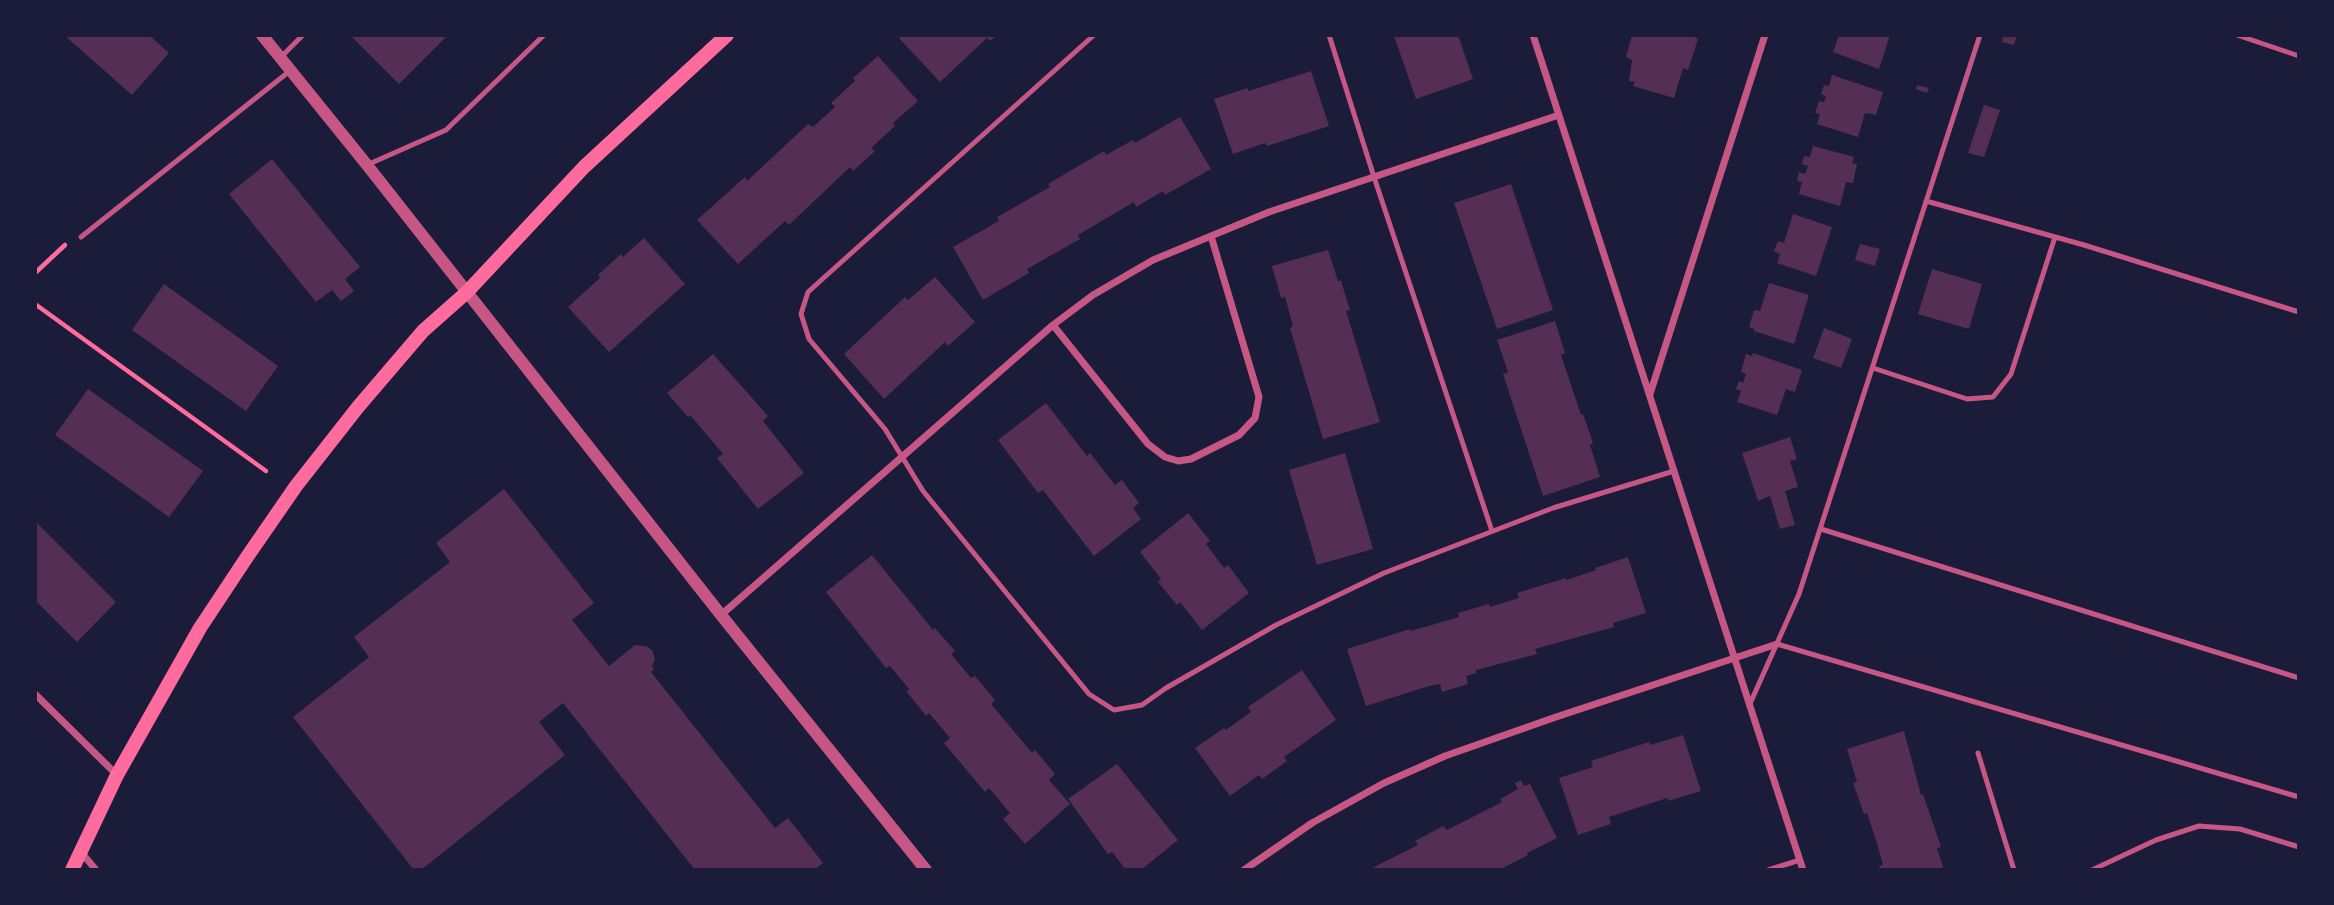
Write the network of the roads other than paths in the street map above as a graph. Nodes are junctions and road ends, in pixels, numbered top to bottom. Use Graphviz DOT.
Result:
graph roads {
  1 [pos="262,35"];
  2 [pos="303,35"];
  3 [pos="544,35"];
  4 [pos="727,35"];
  5 [pos="1094,35"];
  6 [pos="1329,35"];
  7 [pos="1533,35"];
  8 [pos="1765,35"];
  9 [pos="1980,35"];
  10 [pos="2237,35"];
  11 [pos="2299,56"];
  12 [pos="281,57"];
  13 [pos="291,70"];
  14 [pos="1559,115"];
  15 [pos="367,165"];
  16 [pos="1374,177"];
  17 [pos="1926,201"];
  18 [pos="1211,236"];
  19 [pos="81,237"];
  20 [pos="2055,237"];
  21 [pos="467,292"];
  22 [pos="2299,312"];
  23 [pos="1053,325"];
  24 [pos="1873,368"];
  25 [pos="1649,396"];
  26 [pos="902,457"];
  27 [pos="1674,471"];
  28 [pos="1821,529"];
  29 [pos="1492,531"];
  30 [pos="721,615"];
  31 [pos="1777,644"];
  32 [pos="1734,659"];
  33 [pos="2299,678"];
  34 [pos="35,694"];
  35 [pos="1749,706"];
  36 [pos="1978,753"];
  37 [pos="117,775"];
  38 [pos="2299,797"];
  39 [pos="2299,847"];
  40 [pos="80,851"];
  41 [pos="1800,860"];
  42 [pos="72,870"];
  43 [pos="96,870"];
  44 [pos="926,870"];
  45 [pos="1244,870"];
  46 [pos="1768,870"];
  47 [pos="1803,870"];
  48 [pos="2014,870"];
  49 [pos="2092,870"];
  1 -- 12 [label="street"];
  2 -- 12 [label="lane"];
  3 -- 15 [label="lane"];
  4 -- 21 [label="main road"];
  5 -- 26 [label="lane"];
  6 -- 16 [label="lane"];
  7 -- 14 [label="street"];
  8 -- 25 [label="street"];
  9 -- 17 [label="lane"];
  10 -- 11 [label="lane"];
  12 -- 13 [label="street"];
  13 -- 15 [label="street"];
  13 -- 19 [label="lane"];
  14 -- 16 [label="street"];
  14 -- 25 [label="street"];
  15 -- 21 [label="street"];
  16 -- 18 [label="street"];
  16 -- 29 [label="lane"];
  17 -- 20 [label="lane"];
  17 -- 24 [label="lane"];
  18 -- 23 [label="street"];
  18 -- 23 [label="street"];
  20 -- 22 [label="lane"];
  20 -- 24 [label="lane"];
  21 -- 30 [label="street"];
  21 -- 37 [label="main road"];
  23 -- 26 [label="street"];
  24 -- 28 [label="lane"];
  25 -- 27 [label="street"];
  26 -- 29 [label="lane"];
  26 -- 30 [label="street"];
  27 -- 29 [label="lane"];
  27 -- 32 [label="street"];
  28 -- 31 [label="lane"];
  28 -- 33 [label="lane"];
  30 -- 44 [label="street"];
  31 -- 32 [label="street"];
  31 -- 35 [label="lane"];
  31 -- 38 [label="lane"];
  32 -- 35 [label="street"];
  32 -- 45 [label="street"];
  34 -- 37 [label="street"];
  35 -- 41 [label="street"];
  36 -- 48 [label="lane"];
  37 -- 40 [label="main road"];
  39 -- 49 [label="lane"];
  40 -- 42 [label="main road"];
  40 -- 43 [label="street"];
  41 -- 46 [label="lane"];
  41 -- 47 [label="street"];
}
